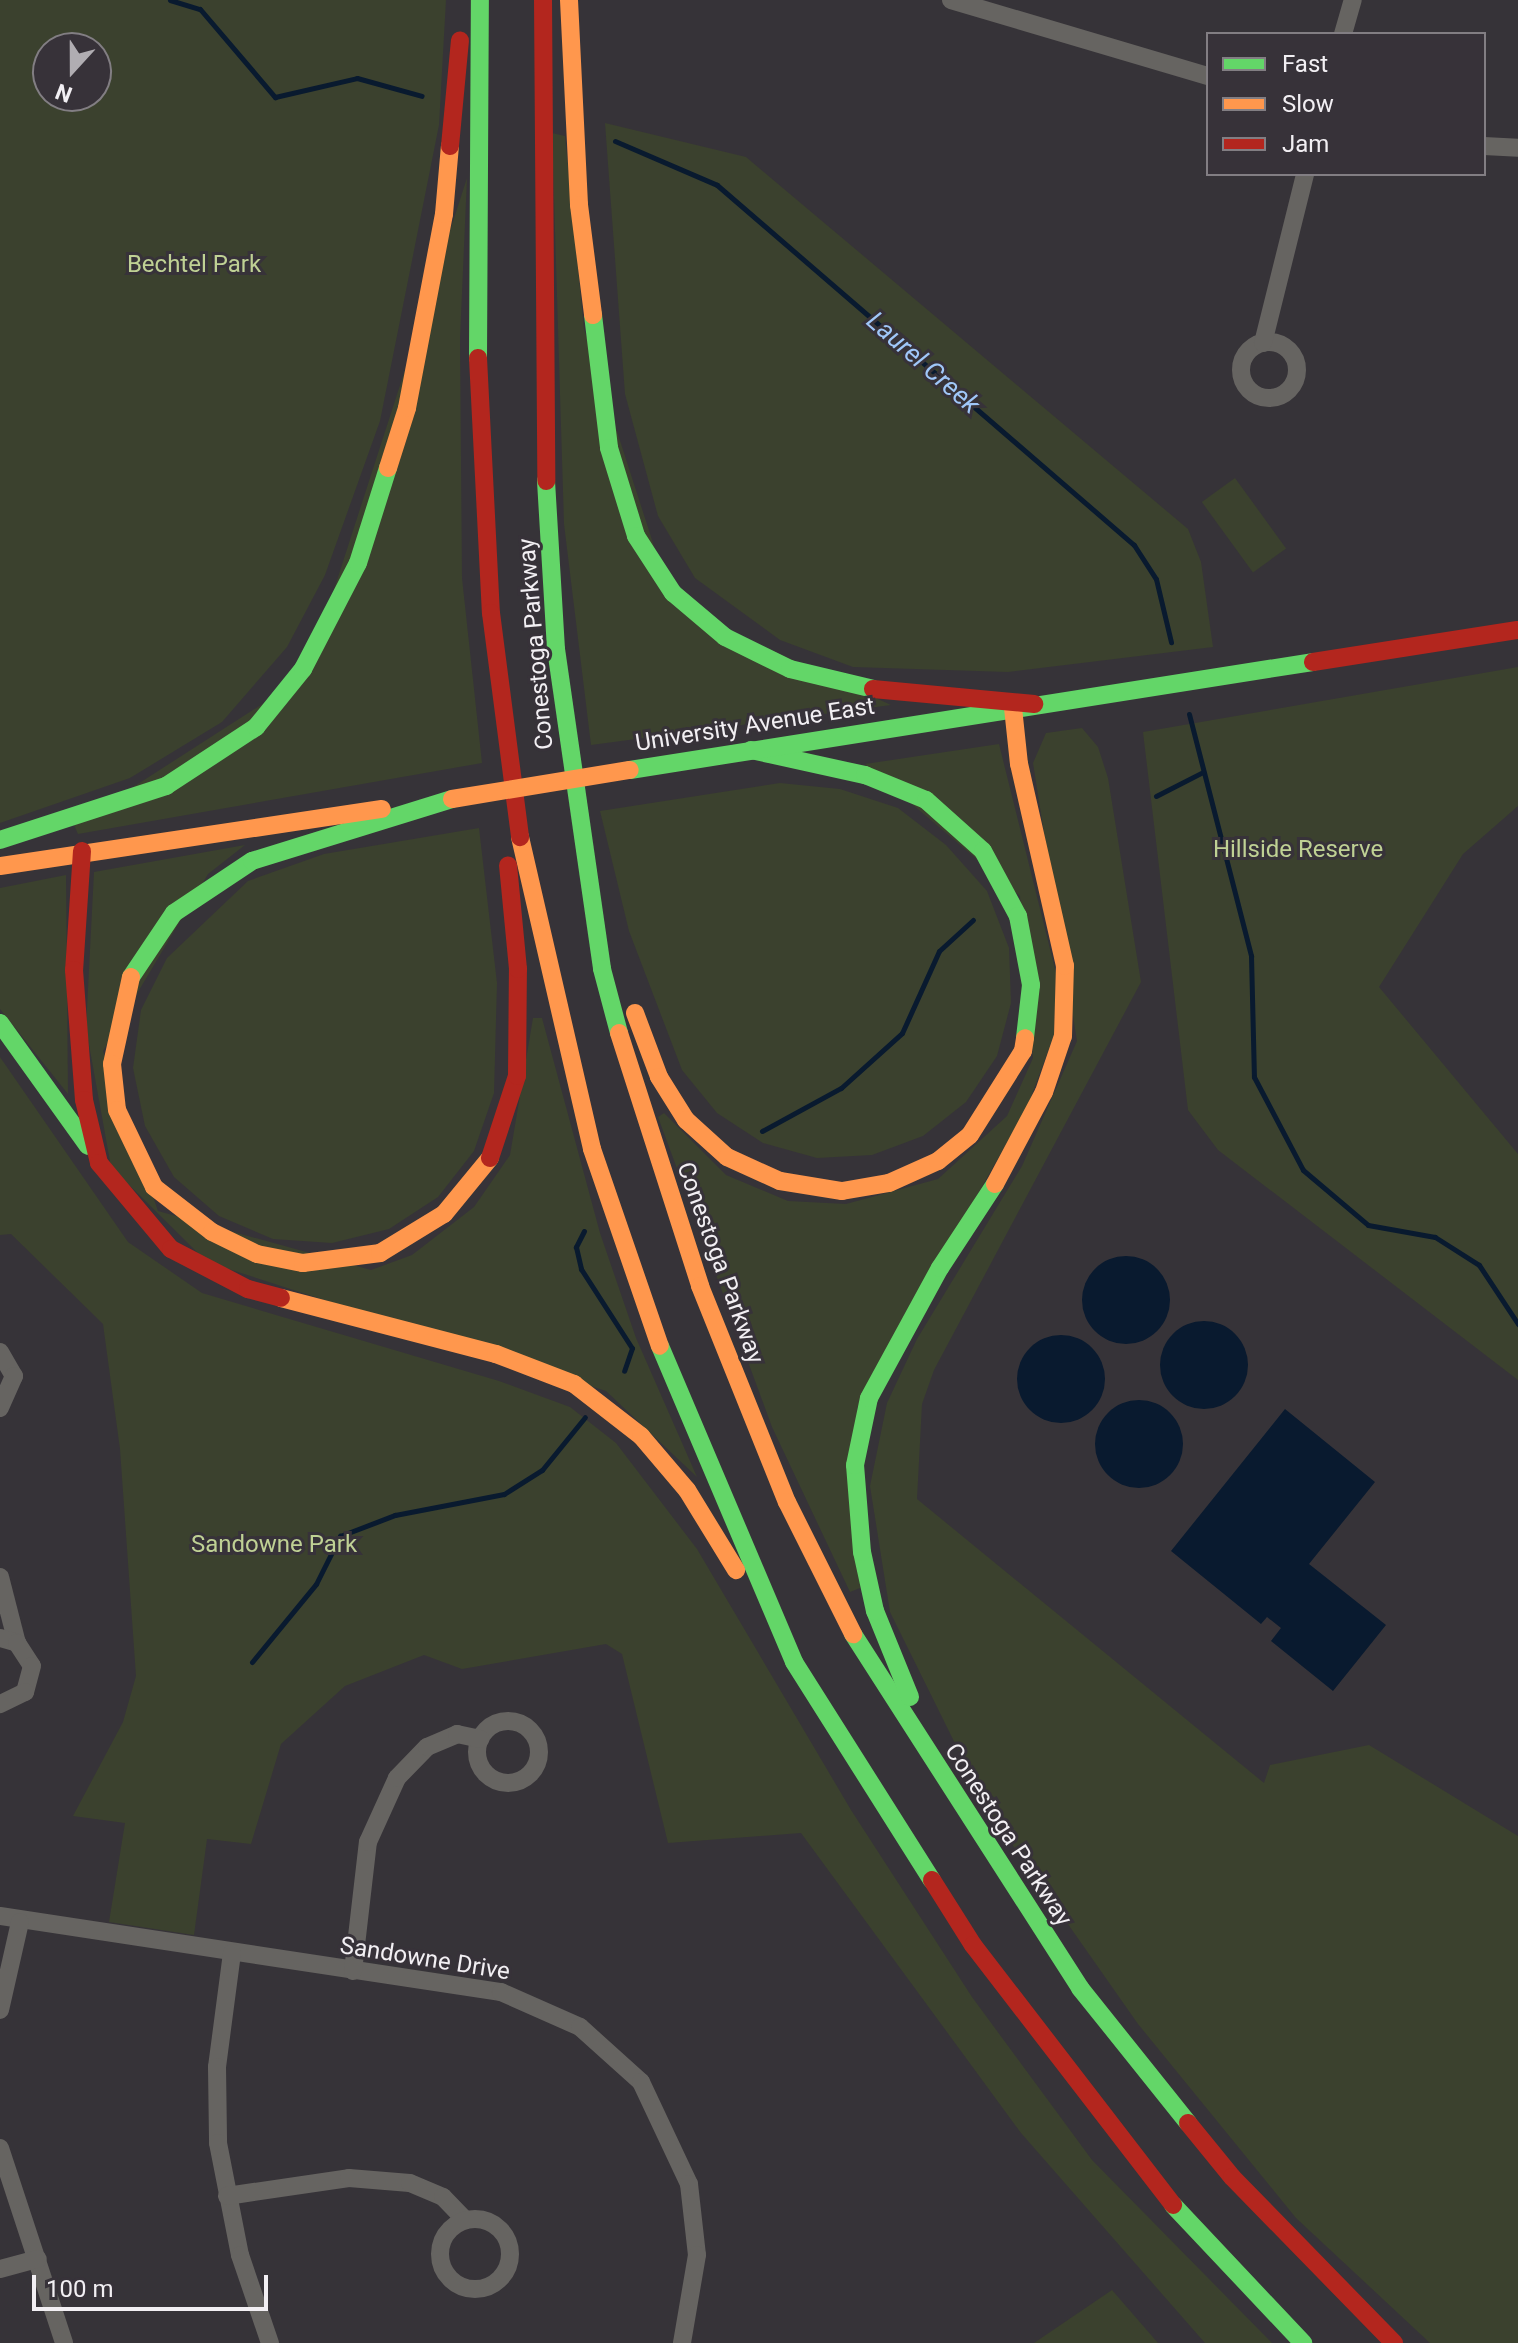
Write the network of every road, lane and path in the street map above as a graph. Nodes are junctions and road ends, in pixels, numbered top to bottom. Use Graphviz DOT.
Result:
graph roads {
  1 [pos="465,0"];
  2 [pos="480,0"];
  3 [pos="543,0"];
  4 [pos="569,0"];
  5 [pos="951,0"];
  6 [pos="1353,0"];
  7 [pos="1344,32"];
  8 [pos="1206,75"];
  9 [pos="1486,146"];
  10 [pos="1518,148"];
  11 [pos="1305,176"];
  12 [pos="1263,343"];
  13 [pos="1518,630"];
  14 [pos="1035,704"];
  15 [pos="1013,708"];
  16 [pos="751,750"];
  17 [pos="452,799"];
  18 [pos="514,813"];
  19 [pos="0,840"];
  20 [pos="82,851"];
  21 [pos="584,861"];
  22 [pos="0,866"];
  23 [pos="0,1023"];
  24 [pos="99,1163"];
  25 [pos="0,1352"];
  26 [pos="0,1408"];
  27 [pos="0,1577"];
  28 [pos="8,1641"];
  29 [pos="794,1662"];
  30 [pos="0,1704"];
  31 [pos="480,1739"];
  32 [pos="948,1790"];
  33 [pos="0,1916"];
  34 [pos="20,1922"];
  35 [pos="232,1953"];
  36 [pos="353,1971"];
  37 [pos="0,2010"];
  38 [pos="0,2148"];
  39 [pos="227,2196"];
  40 [pos="465,2220"];
  41 [pos="38,2259"];
  42 [pos="0,2269"];
  43 [pos="64,2343"];
  44 [pos="270,2343"];
  45 [pos="682,2343"];
  46 [pos="1303,2343"];
  47 [pos="1394,2343"];
  1 -- 19 [label="main road"];
  2 -- 18 [label="main road, Conestoga Parkway"];
  3 -- 21 [label="main road, Conestoga Parkway"];
  4 -- 14 [label="main road"];
  5 -- 8 [label="street"];
  6 -- 7 [label="street"];
  9 -- 10 [label="street"];
  11 -- 12 [label="street"];
  13 -- 14 [label="main road, University Avenue East"];
  14 -- 15 [label="main road, University Avenue East"];
  15 -- 16 [label="main road, University Avenue East"];
  15 -- 32 [label="main road"];
  16 -- 17 [label="main road, University Avenue East, bridge"];
  16 -- 21 [label="main road"];
  17 -- 18 [label="main road"];
  17 -- 20 [label="main road, University Avenue East"];
  18 -- 29 [label="main road, Conestoga Parkway"];
  20 -- 22 [label="main road, University Avenue East"];
  20 -- 24 [label="main road"];
  21 -- 32 [label="main road, Conestoga Parkway"];
  23 -- 24 [label="main road"];
  24 -- 29 [label="main road"];
  25 -- 26 [label="street"];
  27 -- 28 [label="street"];
  28 -- 30 [label="street"];
  29 -- 46 [label="main road, Conestoga Parkway"];
  31 -- 36 [label="street"];
  32 -- 47 [label="main road, Conestoga Parkway"];
  33 -- 34 [label="street, Sandowne Drive"];
  34 -- 35 [label="street, Sandowne Drive"];
  34 -- 37 [label="street"];
  35 -- 36 [label="street, Sandowne Drive"];
  35 -- 39 [label="street"];
  36 -- 45 [label="street, Sandowne Drive"];
  38 -- 41 [label="street"];
  39 -- 40 [label="street"];
  39 -- 44 [label="street"];
  41 -- 42 [label="street"];
  41 -- 43 [label="street"];
}
